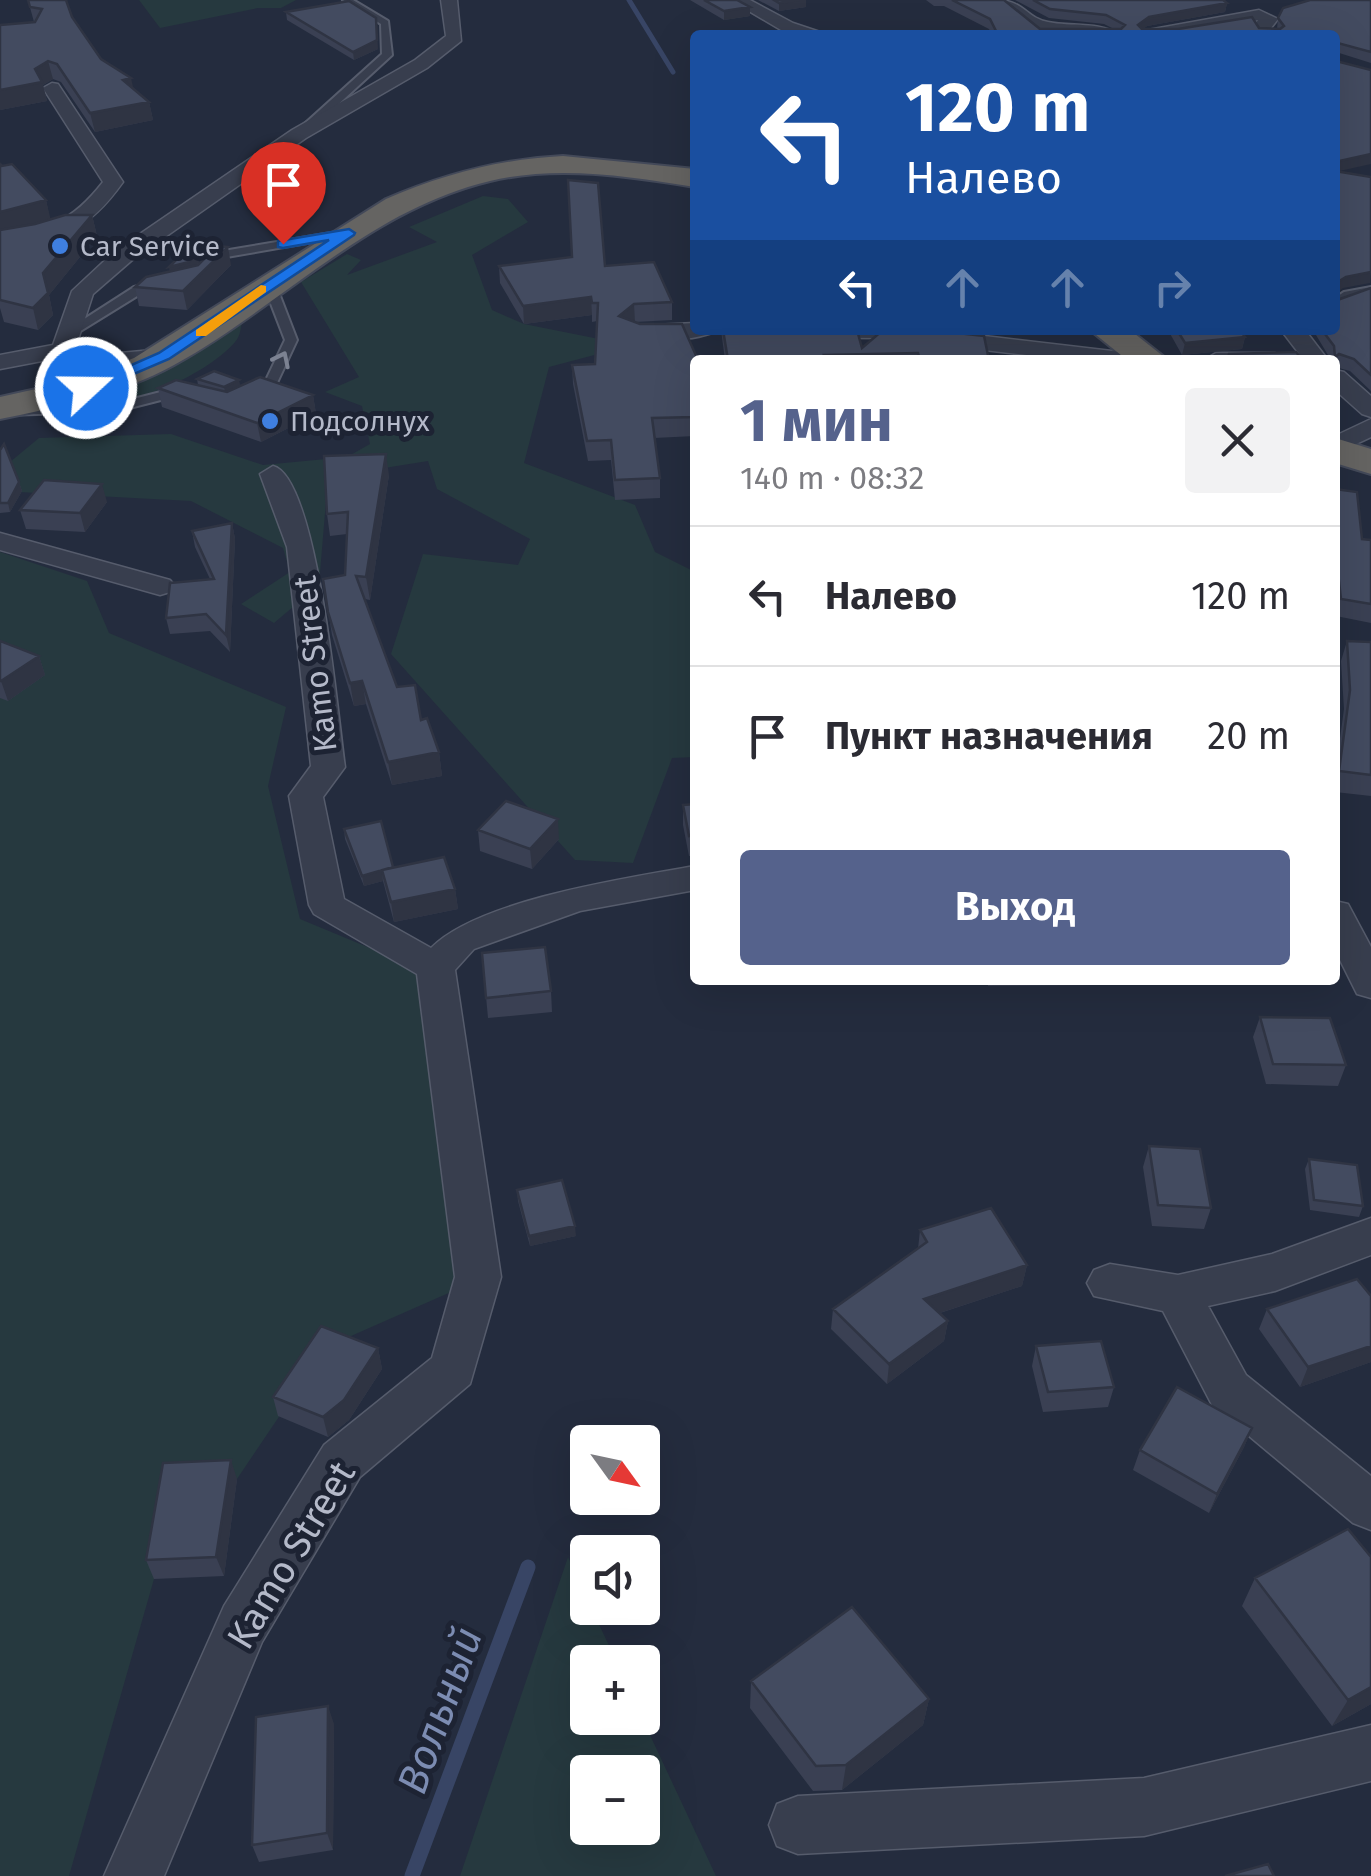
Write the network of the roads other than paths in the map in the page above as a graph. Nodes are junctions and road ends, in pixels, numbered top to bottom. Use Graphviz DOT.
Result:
graph roads {
  1 [pos="348,0"];
  2 [pos="449,0"];
  3 [pos="738,0"];
  4 [pos="1004,0"];
  5 [pos="800,30"];
  6 [pos="1043,30"];
  7 [pos="1050,30"];
  8 [pos="1084,30"];
  9 [pos="1177,30"];
  10 [pos="1263,30"];
  11 [pos="52,88"];
  12 [pos="299,134"];
  13 [pos="690,177"];
  14 [pos="349,233"];
  15 [pos="0,243"];
  16 [pos="196,277"];
  17 [pos="177,281"];
  18 [pos="269,284"];
  19 [pos="1371,291"];
  20 [pos="1340,300"];
  21 [pos="690,331"];
  22 [pos="635,333"];
  23 [pos="940,335"];
  24 [pos="1297,335"];
  25 [pos="67,341"];
  26 [pos="1095,343"];
  27 [pos="1,355"];
  28 [pos="1119,355"];
  29 [pos="1134,355"];
  30 [pos="1312,355"];
  31 [pos="164,356"];
  32 [pos="1340,381"];
  33 [pos="195,395"];
  34 [pos="242,397"];
  35 [pos="4,408"];
  36 [pos="1371,409"];
  37 [pos="272,474"];
  38 [pos="0,541"];
  39 [pos="160,586"];
  40 [pos="690,879"];
  41 [pos="1340,923"];
  42 [pos="435,967"];
  43 [pos="1371,984"];
  44 [pos="1371,1236"];
  45 [pos="1110,1282"];
  46 [pos="1178,1294"];
  47 [pos="1368,1508"];
  48 [pos="1371,1752"];
  49 [pos="798,1825"];
  50 [pos="134,1876"];
  1 -- 12 [label="lane"];
  2 -- 12 [label="street"];
  3 -- 5 [label="street"];
  4 -- 6 [label="street"];
  7 -- 8 [label="street"];
  9 -- 10 [label="street"];
  11 -- 15 [label="street"];
  12 -- 25 [label="street"];
  13 -- 14 [label="highway"];
  14 -- 16 [label="lane"];
  14 -- 18 [label="highway"];
  17 -- 25 [label="lane"];
  18 -- 31 [label="highway"];
  34 -- 18 [label="lane, one-way"];
  19 -- 20 [label="lane"];
  21 -- 22 [label="street"];
  23 -- 26 [label="street"];
  24 -- 30 [label="street"];
  25 -- 27 [label="street"];
  25 -- 31 [label="street"];
  26 -- 28 [label="street"];
  26 -- 29 [label="highway"];
  31 -- 35 [label="highway"];
  32 -- 36 [label="street"];
  33 -- 35 [label="lane"];
  37 -- 42 [label="street, Kamo Street"];
  38 -- 39 [label="street"];
  40 -- 42 [label="street"];
  41 -- 43 [label="street"];
  42 -- 50 [label="street, Kamo Street"];
  44 -- 46 [label="street"];
  45 -- 46 [label="street"];
  46 -- 47 [label="street"];
  48 -- 49 [label="street"];
}
